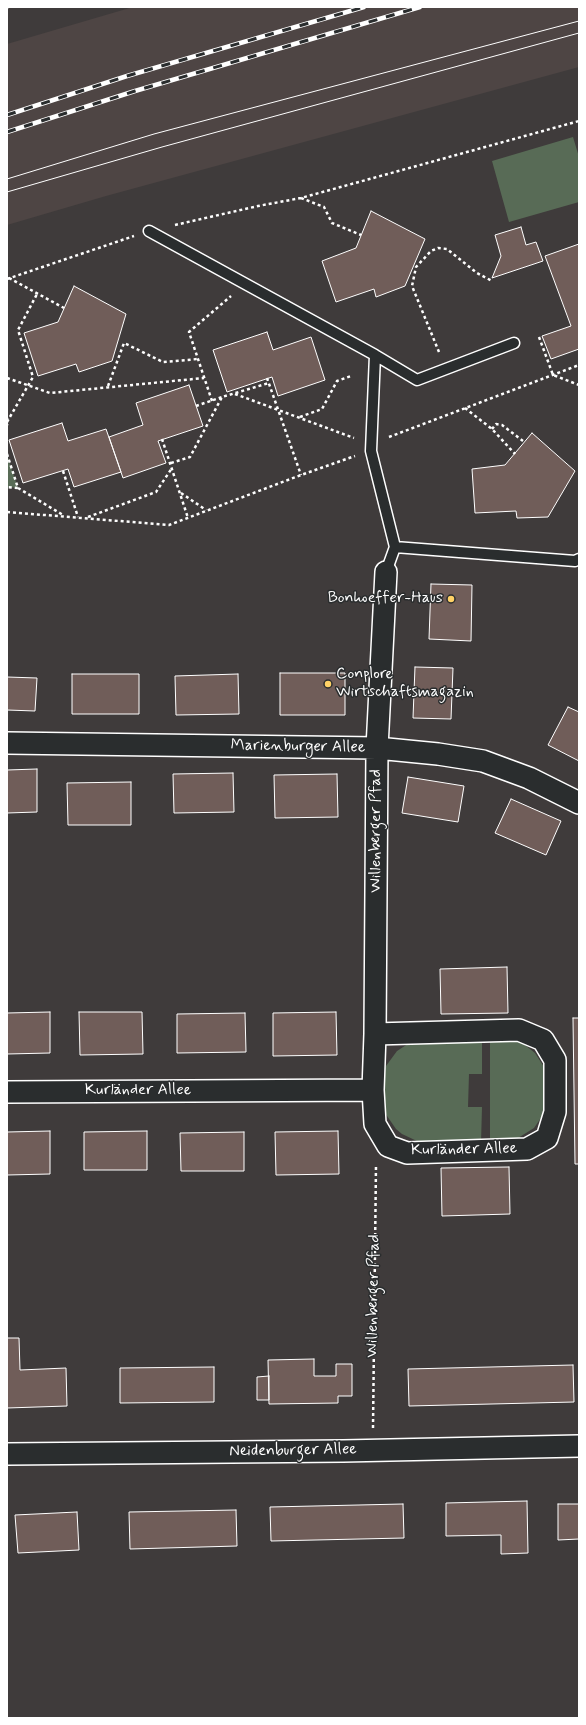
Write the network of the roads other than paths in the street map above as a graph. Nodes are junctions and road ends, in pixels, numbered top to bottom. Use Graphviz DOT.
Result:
graph roads {
  1 [pos="149,231"];
  2 [pos="514,343"];
  3 [pos="375,355"];
  4 [pos="395,547"];
  5 [pos="579,559"];
  6 [pos="386,572"];
  7 [pos="7,743"];
  8 [pos="378,748"];
  9 [pos="579,802"];
  10 [pos="375,1034"];
  11 [pos="373,1090"];
  12 [pos="7,1092"];
  13 [pos="579,1446"];
  14 [pos="7,1454"];
  1 -- 3 [label="lane"];
  2 -- 3 [label="lane"];
  3 -- 4 [label="lane"];
  4 -- 5 [label="lane"];
  4 -- 6 [label="lane"];
  6 -- 8 [label="street, Willenberger Pfad"];
  7 -- 8 [label="street, Marienburger Allee"];
  8 -- 9 [label="street, Marienburger Allee"];
  8 -- 10 [label="street, Willenberger Pfad"];
  10 -- 11 [label="street, Willenberger Pfad"];
  10 -- 11 [label="street, Kurländer Allee"];
  11 -- 12 [label="street, Kurländer Allee"];
  13 -- 14 [label="street, Neidenburger Allee"];
}
